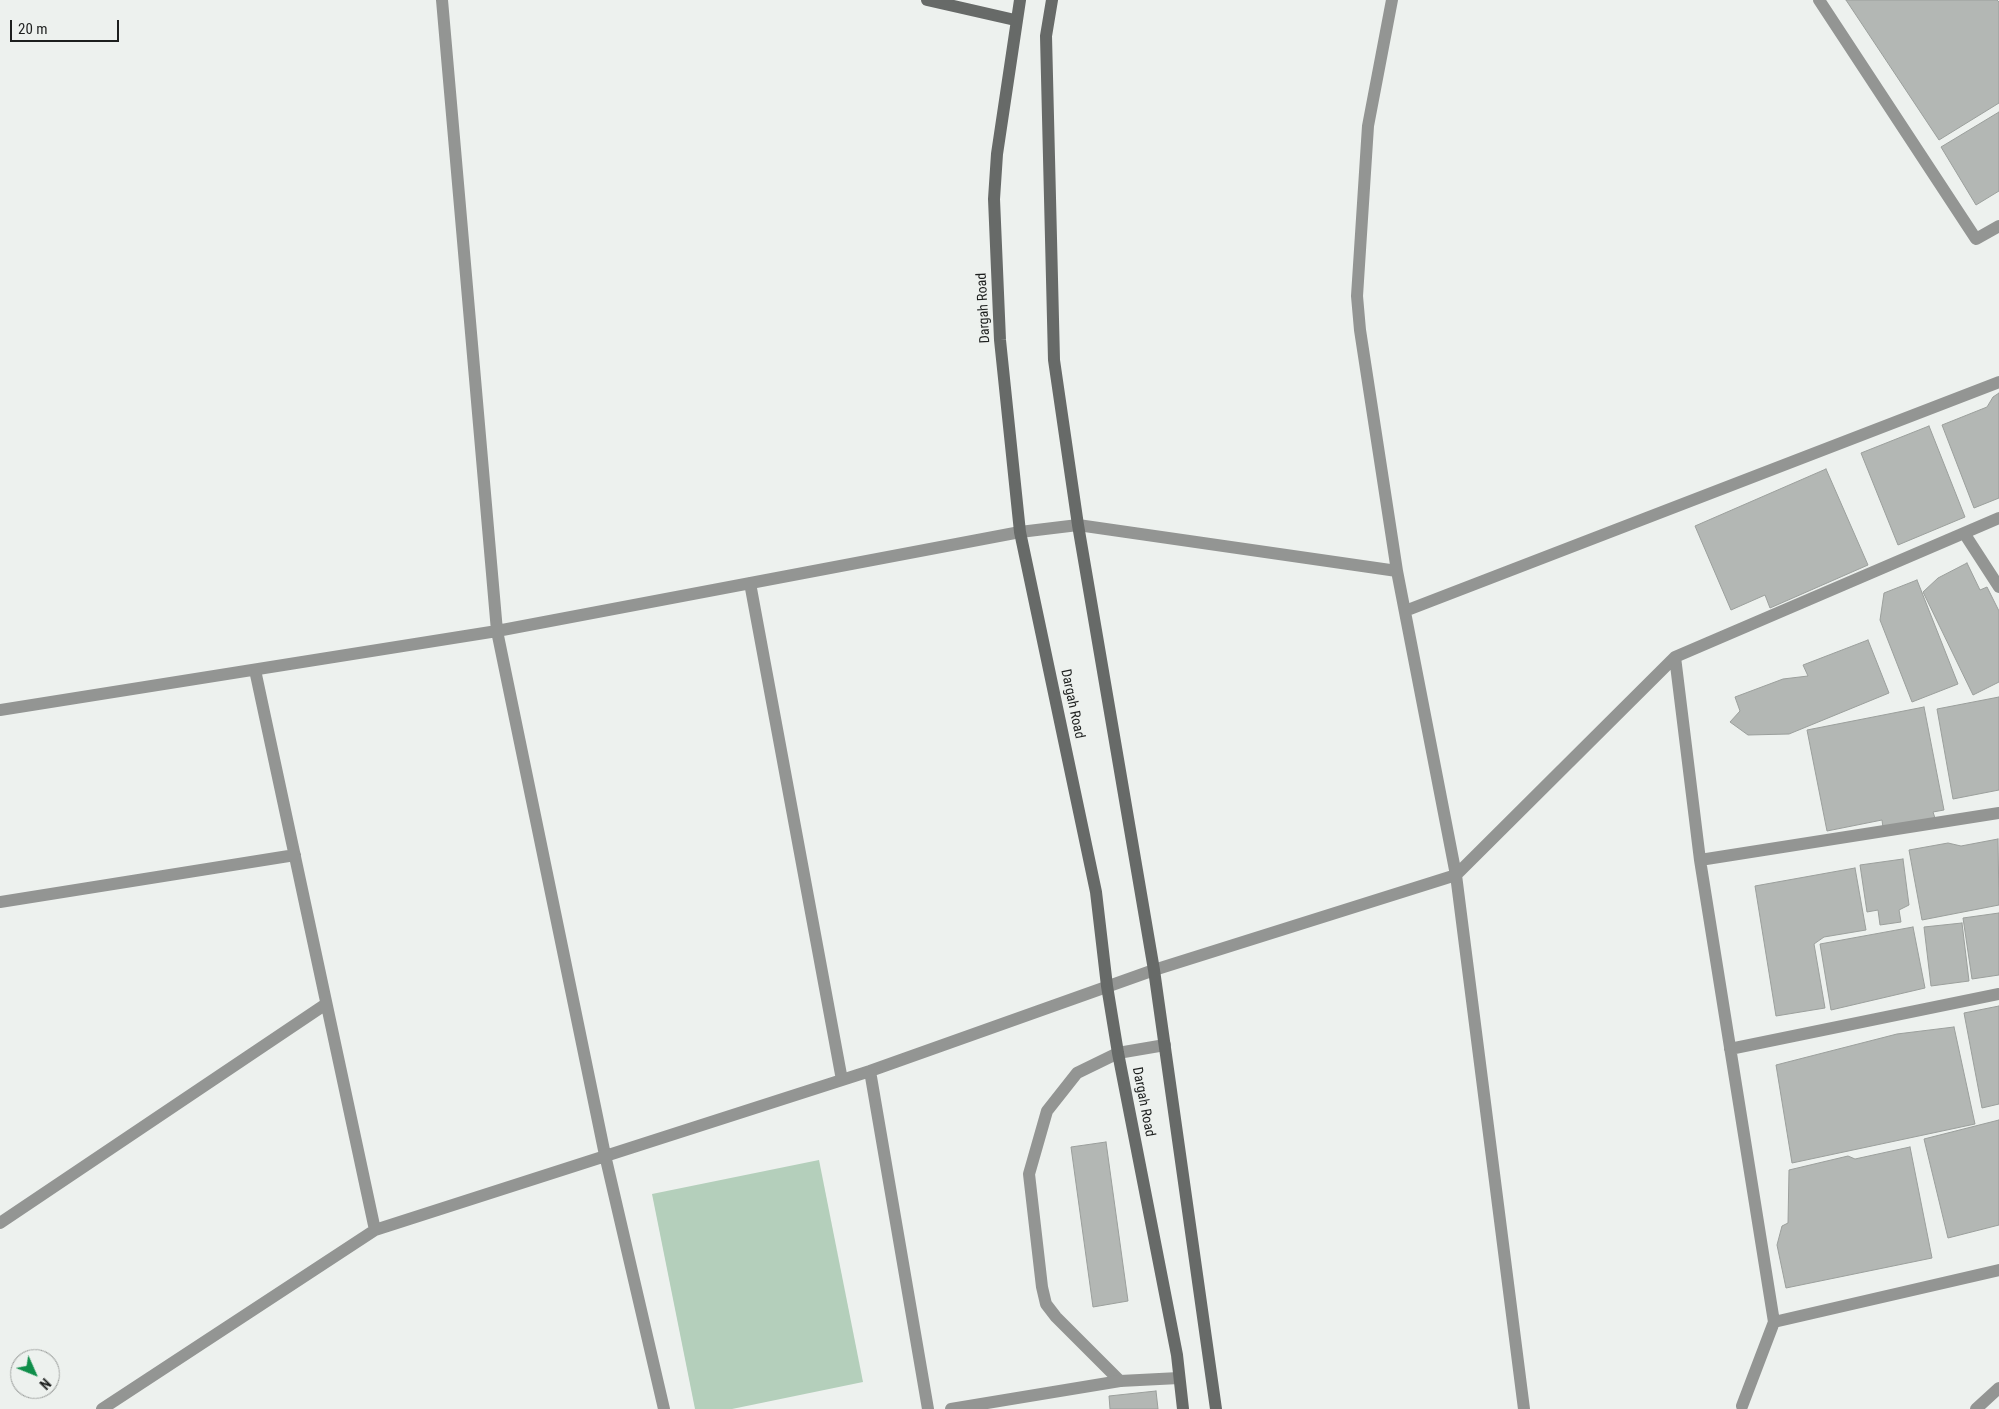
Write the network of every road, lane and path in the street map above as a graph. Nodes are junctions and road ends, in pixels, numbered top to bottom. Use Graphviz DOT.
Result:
graph roads {
  1 [pos="442,0"];
  2 [pos="927,0"];
  3 [pos="1020,0"];
  4 [pos="1052,0"];
  5 [pos="1392,0"];
  6 [pos="1818,0"];
  7 [pos="1016,20"];
  8 [pos="1999,226"];
  9 [pos="1999,382"];
  10 [pos="1999,518"];
  11 [pos="1078,525"];
  12 [pos="1020,532"];
  13 [pos="1964,533"];
  14 [pos="1397,572"];
  15 [pos="750,583"];
  16 [pos="1999,587"];
  17 [pos="1405,611"];
  18 [pos="497,631"];
  19 [pos="1675,657"];
  20 [pos="255,670"];
  21 [pos="0,710"];
  22 [pos="1999,814"];
  23 [pos="295,855"];
  24 [pos="1700,860"];
  25 [pos="1456,875"];
  26 [pos="0,902"];
  27 [pos="1154,970"];
  28 [pos="1108,986"];
  29 [pos="1999,994"];
  30 [pos="326,1004"];
  31 [pos="1165,1045"];
  32 [pos="1730,1049"];
  33 [pos="1118,1053"];
  34 [pos="870,1070"];
  35 [pos="842,1080"];
  36 [pos="605,1155"];
  37 [pos="0,1223"];
  38 [pos="375,1230"];
  39 [pos="1999,1270"];
  40 [pos="1774,1322"];
  41 [pos="1180,1378"];
  42 [pos="1120,1381"];
  43 [pos="1999,1388"];
  44 [pos="1740,1408"];
  45 [pos="102,1409"];
  46 [pos="664,1409"];
  47 [pos="928,1409"];
  48 [pos="951,1409"];
  49 [pos="1184,1409"];
  50 [pos="1216,1409"];
  51 [pos="1524,1409"];
  52 [pos="1976,1409"];
  1 -- 18 [label="street"];
  2 -- 7 [label="main road"];
  3 -- 7 [label="main road, Dargah Road"];
  4 -- 11 [label="main road, Dargah Road"];
  5 -- 14 [label="street"];
  6 -- 8 [label="street"];
  7 -- 12 [label="main road, Dargah Road"];
  9 -- 17 [label="street"];
  10 -- 13 [label="street"];
  11 -- 12 [label="street"];
  11 -- 14 [label="street"];
  11 -- 27 [label="main road, Dargah Road"];
  12 -- 15 [label="street"];
  12 -- 28 [label="main road, Dargah Road"];
  13 -- 16 [label="street"];
  13 -- 19 [label="street"];
  14 -- 17 [label="street"];
  15 -- 18 [label="street"];
  15 -- 35 [label="street"];
  17 -- 25 [label="street"];
  18 -- 20 [label="street"];
  18 -- 36 [label="street"];
  19 -- 24 [label="street"];
  19 -- 25 [label="street"];
  20 -- 21 [label="street"];
  20 -- 23 [label="street"];
  22 -- 24 [label="street"];
  23 -- 26 [label="street"];
  23 -- 30 [label="street"];
  24 -- 32 [label="street"];
  25 -- 27 [label="street"];
  25 -- 51 [label="street"];
  27 -- 28 [label="street"];
  27 -- 31 [label="main road, Dargah Road"];
  28 -- 33 [label="main road, Dargah Road"];
  28 -- 34 [label="street"];
  29 -- 32 [label="street"];
  30 -- 37 [label="street"];
  30 -- 38 [label="street"];
  31 -- 33 [label="street"];
  31 -- 50 [label="main road, Dargah Road"];
  32 -- 40 [label="street"];
  33 -- 41 [label="main road, Dargah Road"];
  33 -- 42 [label="street"];
  34 -- 35 [label="street"];
  34 -- 47 [label="street"];
  35 -- 36 [label="street"];
  36 -- 38 [label="street"];
  36 -- 46 [label="street"];
  38 -- 45 [label="street"];
  39 -- 40 [label="street"];
  40 -- 44 [label="street"];
  41 -- 42 [label="street"];
  41 -- 49 [label="main road, Dargah Road"];
  42 -- 48 [label="street"];
  43 -- 52 [label="street"];
}
